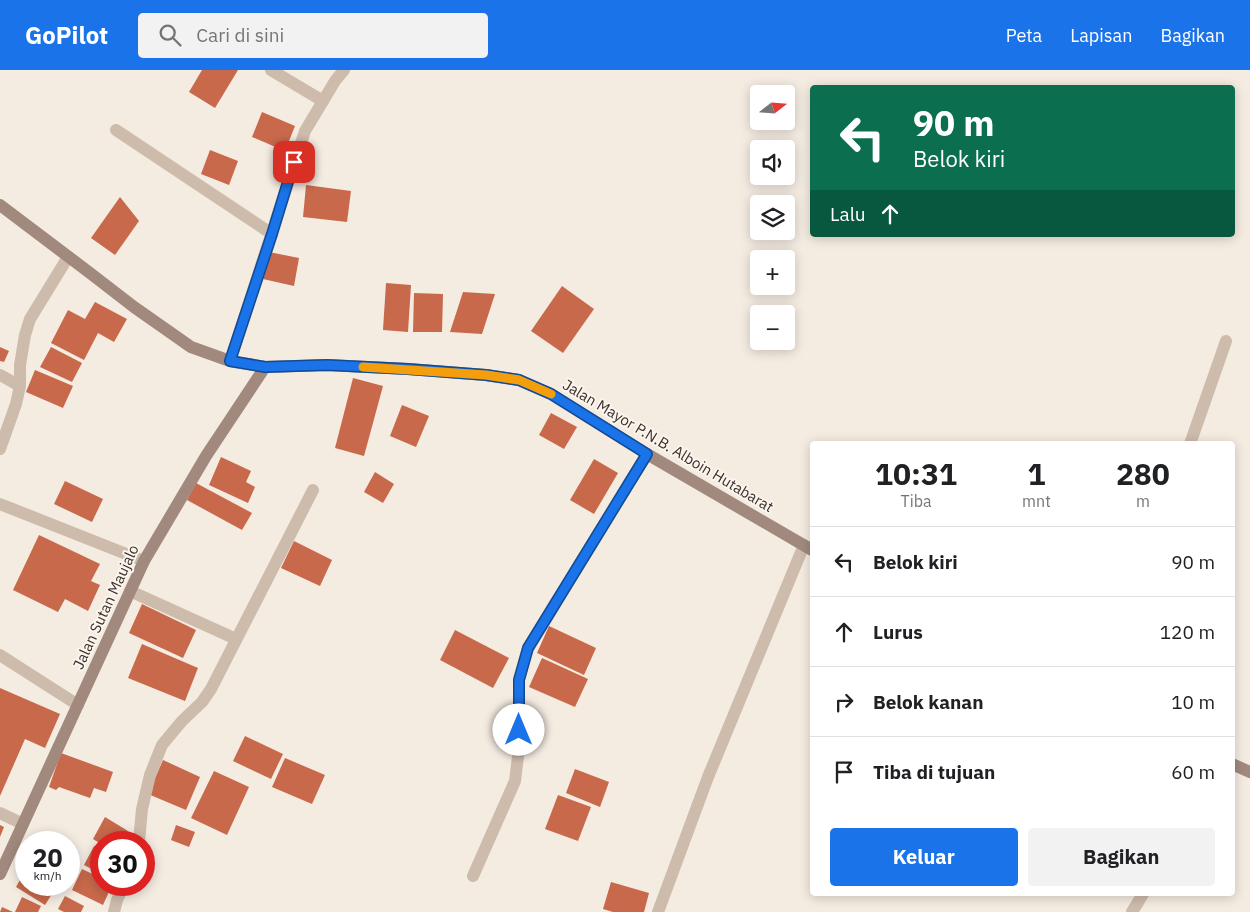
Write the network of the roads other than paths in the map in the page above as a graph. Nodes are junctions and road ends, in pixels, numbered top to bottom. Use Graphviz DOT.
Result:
graph roads {
  1 [pos="270,70"];
  2 [pos="344,70"];
  3 [pos="324,101"];
  4 [pos="116,130"];
  5 [pos="0,205"];
  6 [pos="6,214"];
  7 [pos="272,234"];
  8 [pos="68,256"];
  9 [pos="1226,341"];
  10 [pos="230,361"];
  11 [pos="265,367"];
  12 [pos="0,375"];
  13 [pos="20,386"];
  14 [pos="1191,441"];
  15 [pos="0,448"];
  16 [pos="647,454"];
  17 [pos="313,490"];
  18 [pos="0,504"];
  19 [pos="808,547"];
  20 [pos="144,561"];
  21 [pos="130,591"];
  22 [pos="236,639"];
  23 [pos="0,655"];
  24 [pos="78,704"];
  25 [pos="1235,765"];
  26 [pos="1250,772"];
  27 [pos="0,814"];
  28 [pos="23,824"];
  29 [pos="140,831"];
  30 [pos="0,874"];
  31 [pos="473,876"];
  32 [pos="119,896"];
  33 [pos="1142,896"];
  34 [pos="114,912"];
  35 [pos="658,912"];
  36 [pos="1132,912"];
  1 -- 3 [label="street"];
  2 -- 3 [label="street"];
  3 -- 7 [label="street"];
  4 -- 7 [label="street"];
  5 -- 6 [label="main road, Jalan Mayor P.N.B. Alboin Hutabarat"];
  6 -- 8 [label="main road, Jalan Mayor P.N.B. Alboin Hutabarat"];
  7 -- 10 [label="street"];
  8 -- 10 [label="main road, Jalan Mayor P.N.B. Alboin Hutabarat"];
  8 -- 13 [label="street"];
  9 -- 14 [label="street"];
  10 -- 11 [label="main road, Jalan Mayor P.N.B. Alboin Hutabarat"];
  11 -- 16 [label="main road, Jalan Mayor P.N.B. Alboin Hutabarat"];
  11 -- 20 [label="main road, Jalan Sutan Maujalo"];
  12 -- 13 [label="street"];
  13 -- 15 [label="street"];
  16 -- 19 [label="main road, Jalan Mayor P.N.B. Alboin Hutabarat"];
  16 -- 31 [label="street"];
  17 -- 22 [label="street"];
  18 -- 20 [label="street"];
  19 -- 35 [label="street"];
  20 -- 21 [label="main road, Jalan Sutan Maujalo"];
  21 -- 22 [label="street"];
  21 -- 24 [label="main road, Jalan Sutan Maujalo"];
  22 -- 29 [label="street"];
  23 -- 24 [label="street"];
  24 -- 28 [label="main road, Jalan Sutan Maujalo"];
  25 -- 26 [label="main road"];
  27 -- 28 [label="street"];
  28 -- 30 [label="main road, Jalan Sutan Maujalo"];
  32 -- 34 [label="street"];
  33 -- 36 [label="street"];
}
